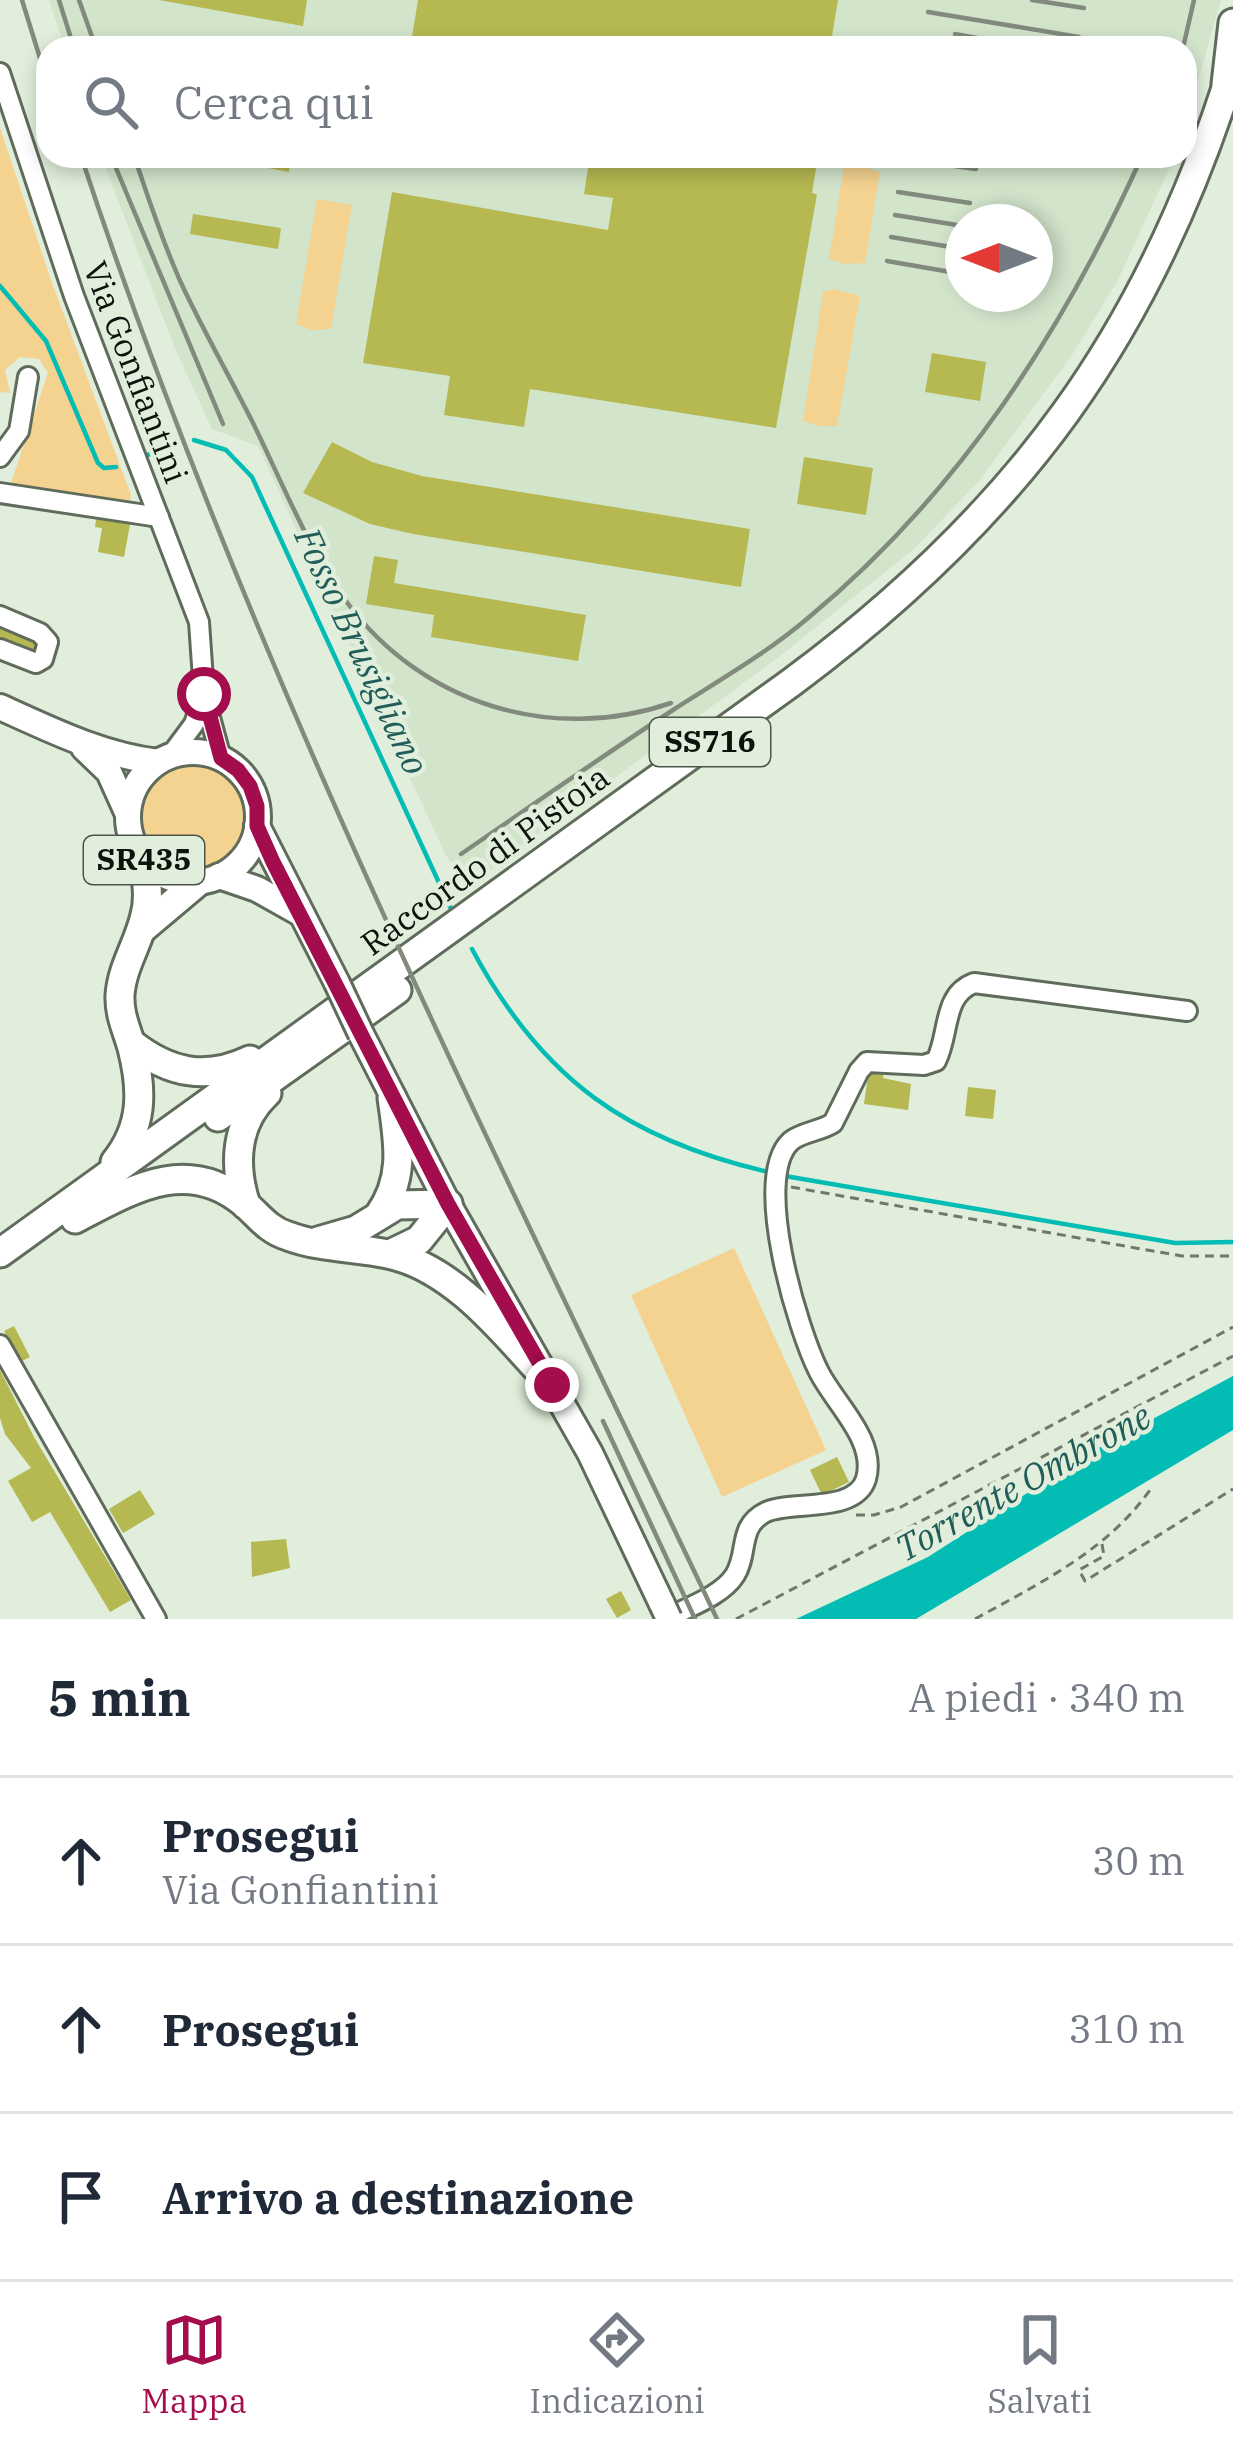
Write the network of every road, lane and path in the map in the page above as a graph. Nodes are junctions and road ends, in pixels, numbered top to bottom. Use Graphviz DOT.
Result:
graph roads {
  1 [pos="1233,23"];
  2 [pos="1233,65"];
  3 [pos="0,73"];
  4 [pos="1224,94"];
  5 [pos="1233,122"];
  6 [pos="28,377"];
  7 [pos="0,457"];
  8 [pos="0,493"];
  9 [pos="159,518"];
  10 [pos="0,616"];
  11 [pos="0,649"];
  12 [pos="204,694"];
  13 [pos="0,707"];
  14 [pos="78,742"];
  15 [pos="221,758"];
  16 [pos="164,759"];
  17 [pos="128,813"];
  18 [pos="257,826"];
  19 [pos="144,860"];
  20 [pos="208,879"];
  21 [pos="300,913"];
  22 [pos="141,930"];
  23 [pos="1187,1011"];
  24 [pos="306,1043"];
  25 [pos="131,1044"];
  26 [pos="392,1098"];
  27 [pos="777,1184"];
  28 [pos="87,1191"];
  29 [pos="448,1204"];
  30 [pos="247,1205"];
  31 [pos="379,1215"];
  32 [pos="75,1219"];
  33 [pos="314,1242"];
  34 [pos="0,1252"];
  35 [pos="390,1254"];
  36 [pos="1233,1256"];
  37 [pos="0,1274"];
  38 [pos="1233,1327"];
  39 [pos="0,1346"];
  40 [pos="1233,1356"];
  41 [pos="552,1385"];
  42 [pos="1152,1487"];
  43 [pos="1233,1489"];
  44 [pos="818,1504"];
  45 [pos="1102,1544"];
  46 [pos="666,1614"];
  47 [pos="156,1619"];
  48 [pos="736,1619"];
  49 [pos="975,1619"];
  1 -- 4 [label="highway"];
  2 -- 4 [label="highway, Raccordo di Pistoia / SS716"];
  3 -- 9 [label="street, Via Gonfiantini"];
  4 -- 24 [label="highway, Raccordo di Pistoia / SS716"];
  5 -- 24 [label="highway, Raccordo di Pistoia / SS716"];
  6 -- 7 [label="street"];
  8 -- 9 [label="street"];
  9 -- 12 [label="street, Via Gonfiantini"];
  10 -- 11 [label="street"];
  12 -- 15 [label="street, Via Gonfiantini"];
  12 -- 16 [label="street"];
  13 -- 14 [label="main road, SR435"];
  14 -- 16 [label="main road, SR435"];
  14 -- 17 [label="main road, SR435"];
  15 -- 16 [label="main road, SR435"];
  15 -- 18 [label="main road"];
  16 -- 17 [label="main road, SR435"];
  17 -- 19 [label="main road, SR435"];
  18 -- 20 [label="main road, SR435"];
  18 -- 21 [label="main road"];
  19 -- 20 [label="main road, SR435"];
  19 -- 22 [label="highway"];
  20 -- 21 [label="main road, SR435"];
  20 -- 22 [label="highway"];
  21 -- 26 [label="main road, bridge"];
  22 -- 25 [label="highway"];
  23 -- 27 [label="street"];
  24 -- 25 [label="highway"];
  24 -- 28 [label="highway, Raccordo di Pistoia / SS716"];
  24 -- 30 [label="highway"];
  24 -- 32 [label="highway, Raccordo di Pistoia / SS716"];
  25 -- 28 [label="highway"];
  26 -- 29 [label="main road"];
  26 -- 31 [label="highway"];
  27 -- 36 [label="path"];
  27 -- 44 [label="street"];
  28 -- 34 [label="highway, Raccordo di Pistoia / SS716"];
  29 -- 31 [label="highway"];
  29 -- 35 [label="highway"];
  29 -- 41 [label="main road"];
  30 -- 32 [label="highway"];
  30 -- 33 [label="highway"];
  31 -- 33 [label="highway"];
  32 -- 37 [label="highway, Raccordo di Pistoia / SS716"];
  33 -- 35 [label="highway"];
  35 -- 41 [label="highway"];
  38 -- 44 [label="path"];
  39 -- 47 [label="street"];
  40 -- 48 [label="path"];
  41 -- 46 [label="main road"];
  42 -- 45 [label="path"];
  43 -- 45 [label="path"];
  44 -- 46 [label="street"];
  45 -- 49 [label="path"];
}
